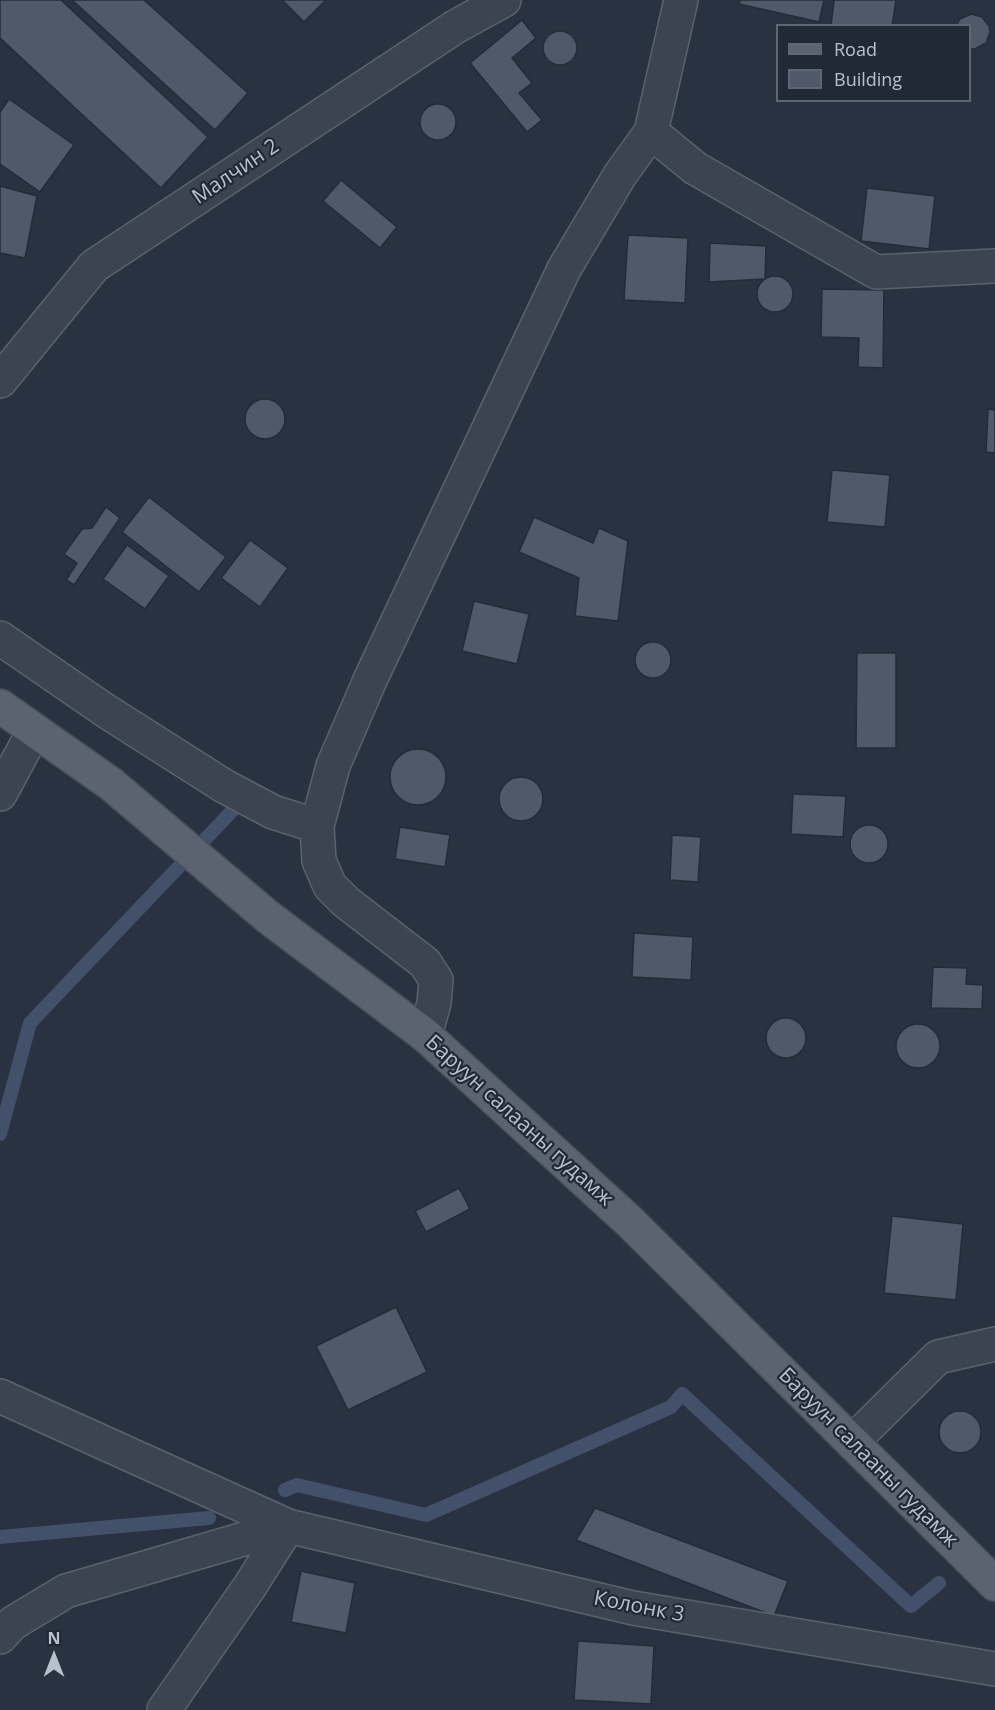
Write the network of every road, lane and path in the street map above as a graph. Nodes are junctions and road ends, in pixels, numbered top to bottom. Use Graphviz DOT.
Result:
graph roads {
  1 [pos="504,0"];
  2 [pos="681,0"];
  3 [pos="651,132"];
  4 [pos="995,266"];
  5 [pos="0,381"];
  6 [pos="0,638"];
  7 [pos="0,706"];
  8 [pos="34,731"];
  9 [pos="0,794"];
  10 [pos="317,826"];
  11 [pos="425,1035"];
  12 [pos="995,1344"];
  13 [pos="0,1396"];
  14 [pos="852,1442"];
  15 [pos="288,1526"];
  16 [pos="995,1584"];
  17 [pos="0,1637"];
  18 [pos="995,1669"];
  19 [pos="164,1710"];
  1 -- 5 [label="street, Малчин 2"];
  2 -- 3 [label="street"];
  3 -- 4 [label="street"];
  3 -- 10 [label="street"];
  6 -- 10 [label="street"];
  7 -- 8 [label="main road, Баруун салааны гудамж"];
  8 -- 9 [label="street"];
  8 -- 11 [label="main road, Баруун салааны гудамж"];
  10 -- 11 [label="street"];
  11 -- 14 [label="main road, Баруун салааны гудамж"];
  12 -- 14 [label="street"];
  13 -- 15 [label="street, Колонк 3"];
  14 -- 16 [label="main road, Баруун салааны гудамж"];
  15 -- 17 [label="street"];
  15 -- 18 [label="street, Колонк 3"];
  15 -- 19 [label="street"];
}
